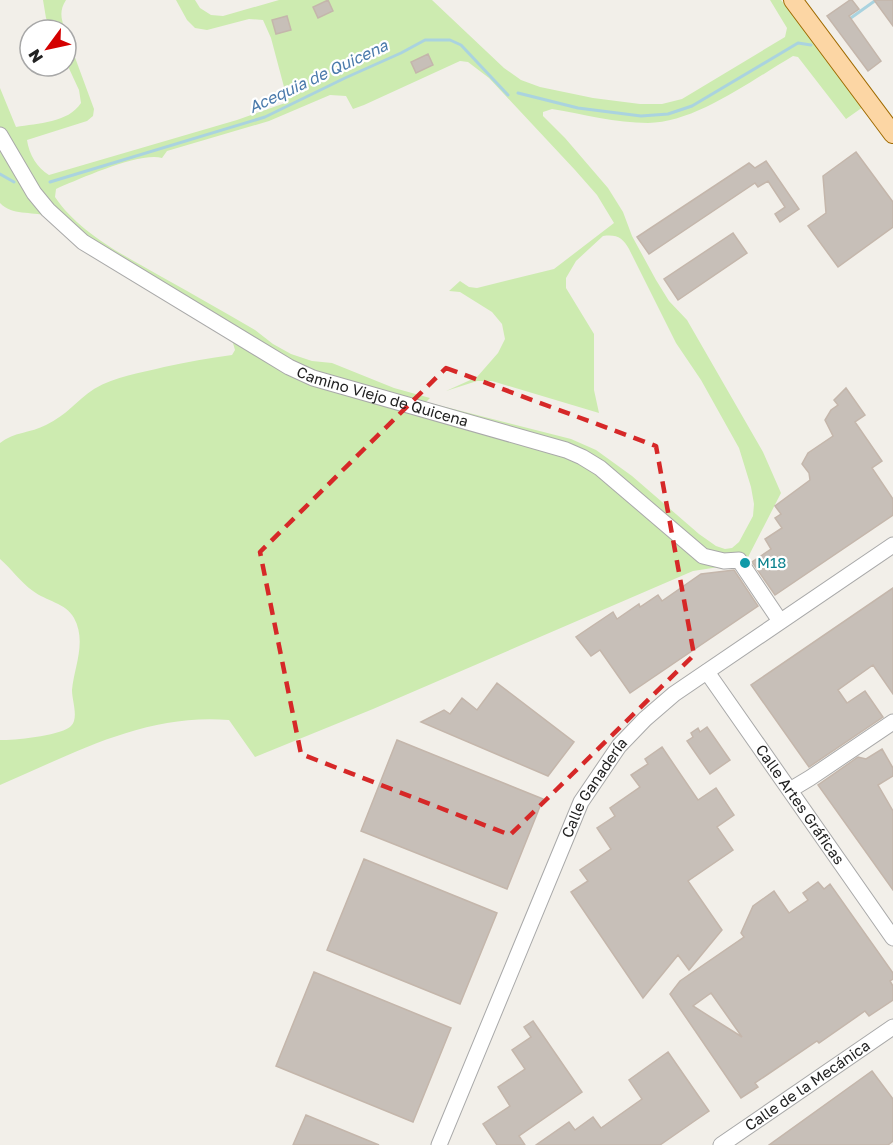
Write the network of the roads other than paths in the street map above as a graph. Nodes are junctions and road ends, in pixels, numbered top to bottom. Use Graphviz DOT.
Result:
graph roads {
  1 [pos="793,0"];
  2 [pos="893,134"];
  3 [pos="0,135"];
  4 [pos="893,545"];
  5 [pos="780,621"];
  6 [pos="707,672"];
  7 [pos="893,722"];
  8 [pos="789,790"];
  9 [pos="893,938"];
  10 [pos="893,1027"];
  11 [pos="444,1142"];
  12 [pos="721,1145"];
  1 -- 2 [label="main road"];
  3 -- 5 [label="street, Camino Viejo de Quicena"];
  4 -- 5 [label="street, Calle Ganadería"];
  5 -- 6 [label="street, Calle Ganadería"];
  6 -- 8 [label="street, Calle Artes Gráficas"];
  6 -- 11 [label="street, Calle Ganadería"];
  7 -- 8 [label="street"];
  8 -- 9 [label="street, Calle Artes Gráficas"];
  10 -- 12 [label="street, Calle de la Mecánica"];
}
